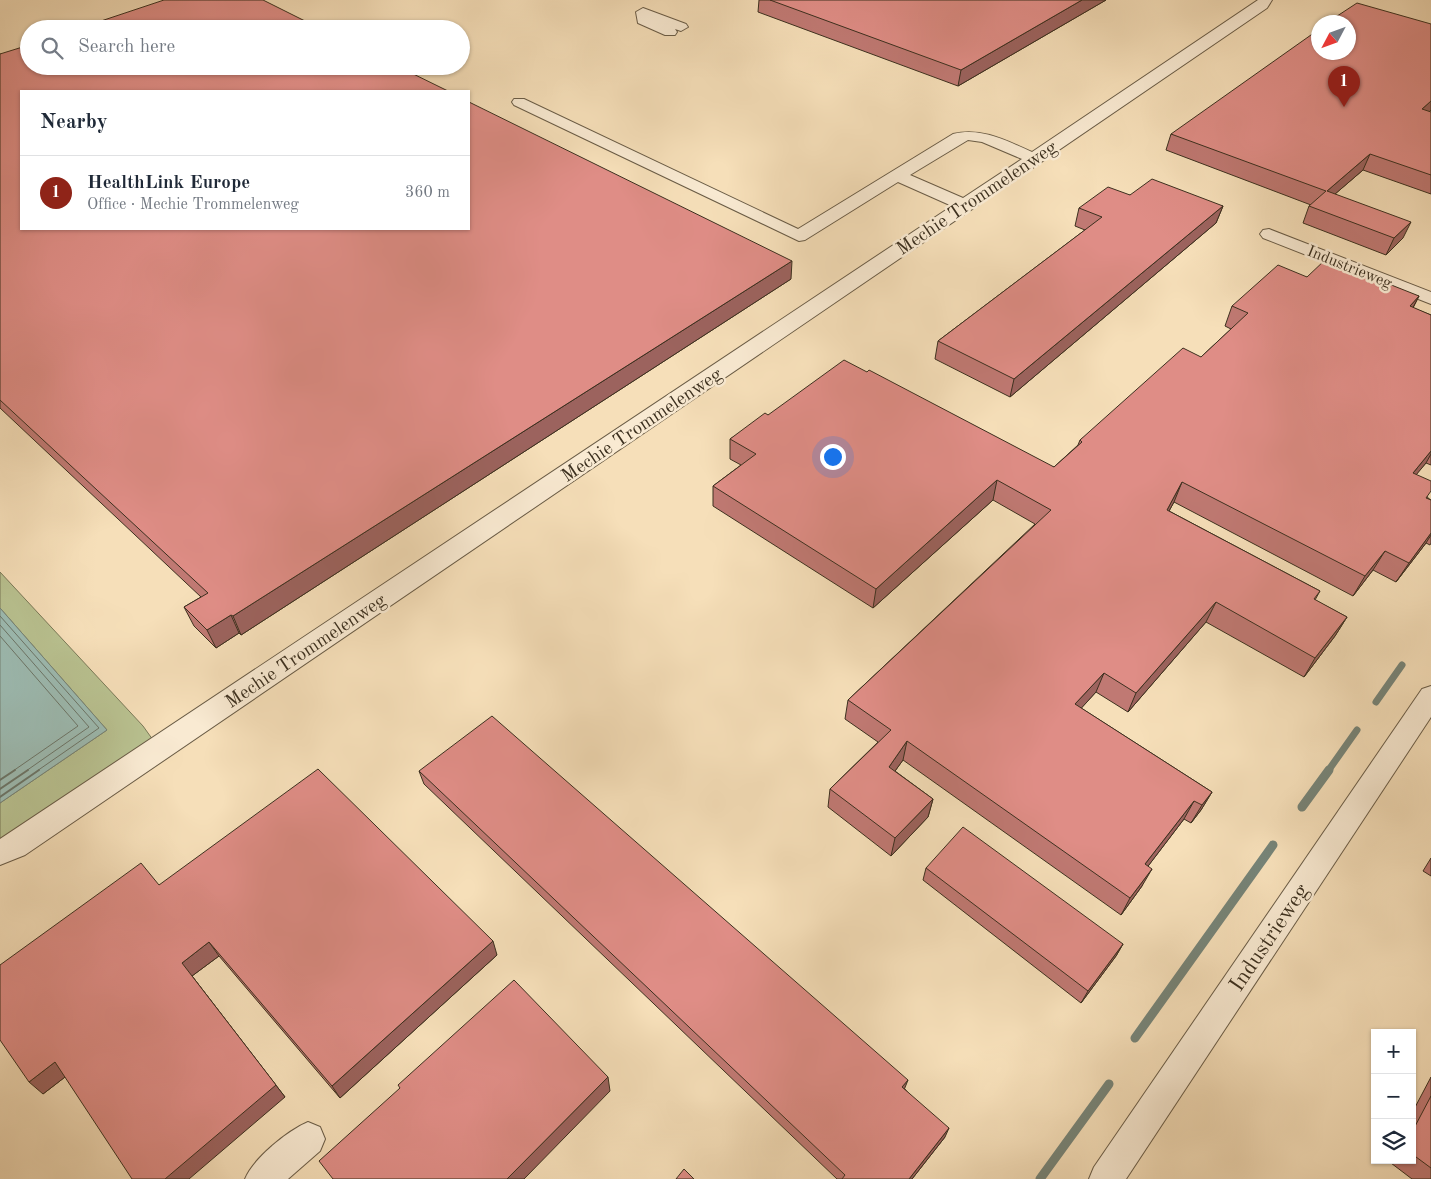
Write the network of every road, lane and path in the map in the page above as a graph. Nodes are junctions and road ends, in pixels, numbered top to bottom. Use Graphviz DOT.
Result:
graph roads {
  1 [pos="1265,0"];
  2 [pos="643,6"];
  3 [pos="666,6"];
  4 [pos="519,102"];
  5 [pos="1034,159"];
  6 [pos="897,175"];
  7 [pos="965,205"];
  8 [pos="1269,234"];
  9 [pos="1431,298"];
  10 [pos="1431,696"];
  11 [pos="5,853"];
  12 [pos="308,1138"];
  13 [pos="262,1179"];
  14 [pos="1106,1179"];
  1 -- 5 [label="street, Mechie Trommelenweg"];
  2 -- 3 [label="street"];
  4 -- 6 [label="street"];
  5 -- 6 [label="street"];
  5 -- 7 [label="street, Mechie Trommelenweg"];
  6 -- 7 [label="street"];
  7 -- 11 [label="street, Mechie Trommelenweg"];
  8 -- 9 [label="street, Industrieweg"];
  10 -- 14 [label="street, Industrieweg"];
  12 -- 13 [label="street"];
}
